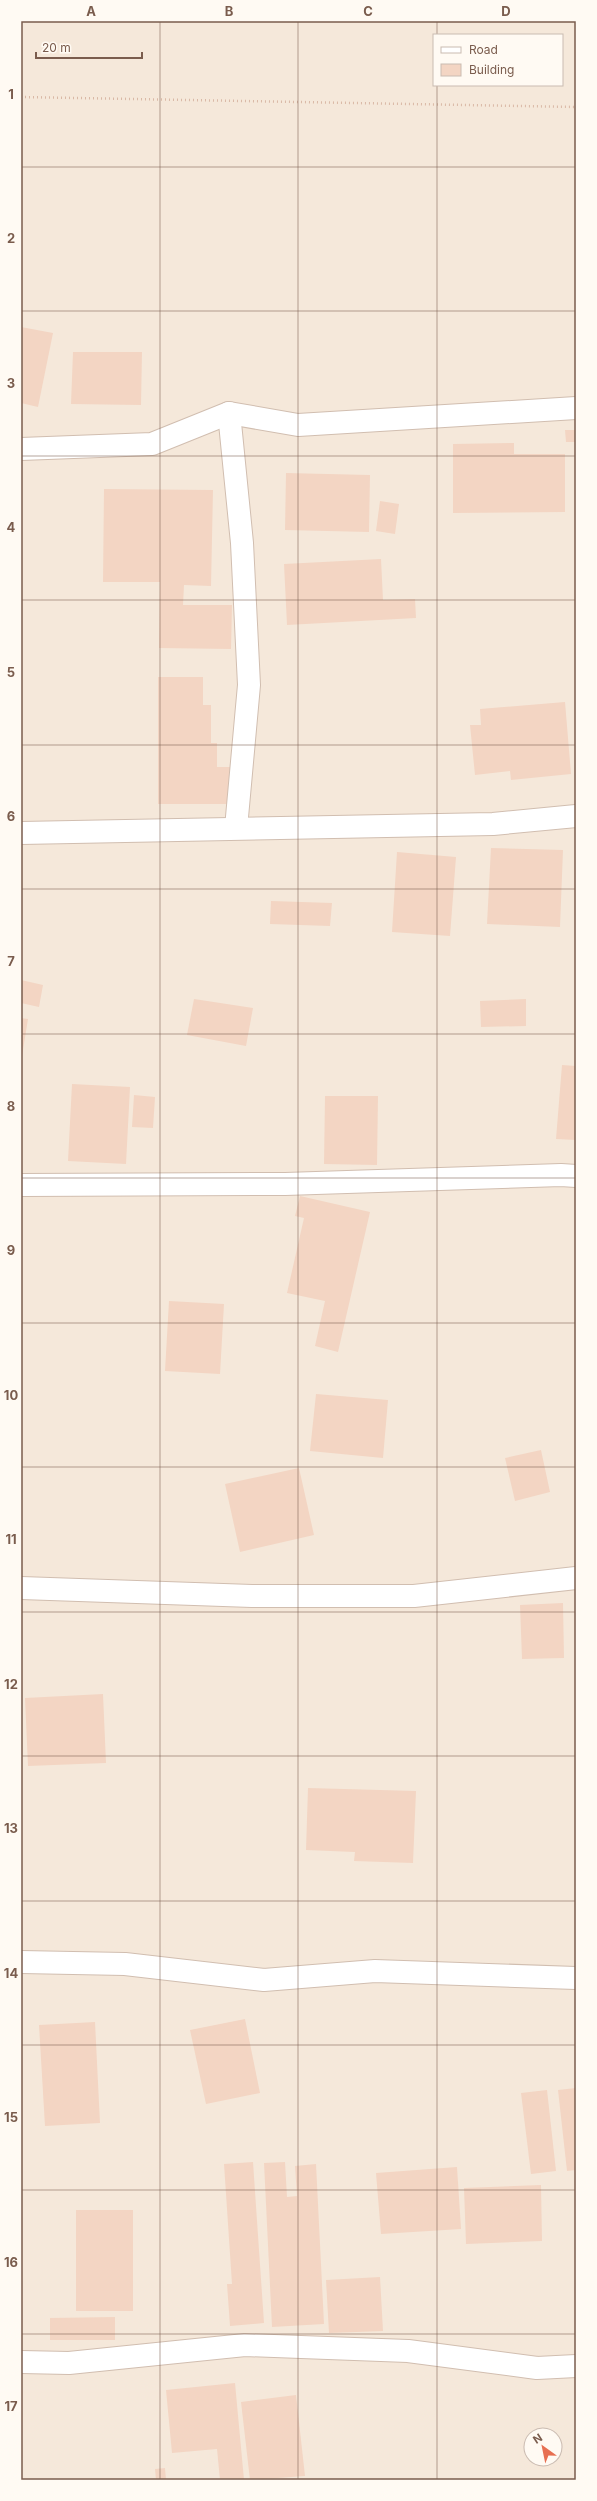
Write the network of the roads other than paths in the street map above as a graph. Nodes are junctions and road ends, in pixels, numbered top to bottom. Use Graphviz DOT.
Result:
graph roads {
  1 [pos="576,408"];
  2 [pos="229,413"];
  3 [pos="21,450"];
  4 [pos="576,816"];
  5 [pos="236,828"];
  6 [pos="21,833"];
  7 [pos="576,1176"];
  8 [pos="21,1185"];
  9 [pos="576,1578"];
  10 [pos="21,1588"];
  11 [pos="21,1962"];
  12 [pos="576,1978"];
  13 [pos="21,2362"];
  14 [pos="576,2366"];
  1 -- 2 [label="street"];
  2 -- 3 [label="street"];
  2 -- 5 [label="street"];
  4 -- 5 [label="street"];
  5 -- 6 [label="street"];
  7 -- 8 [label="street"];
  9 -- 10 [label="street"];
  11 -- 12 [label="street"];
  13 -- 14 [label="street"];
}
